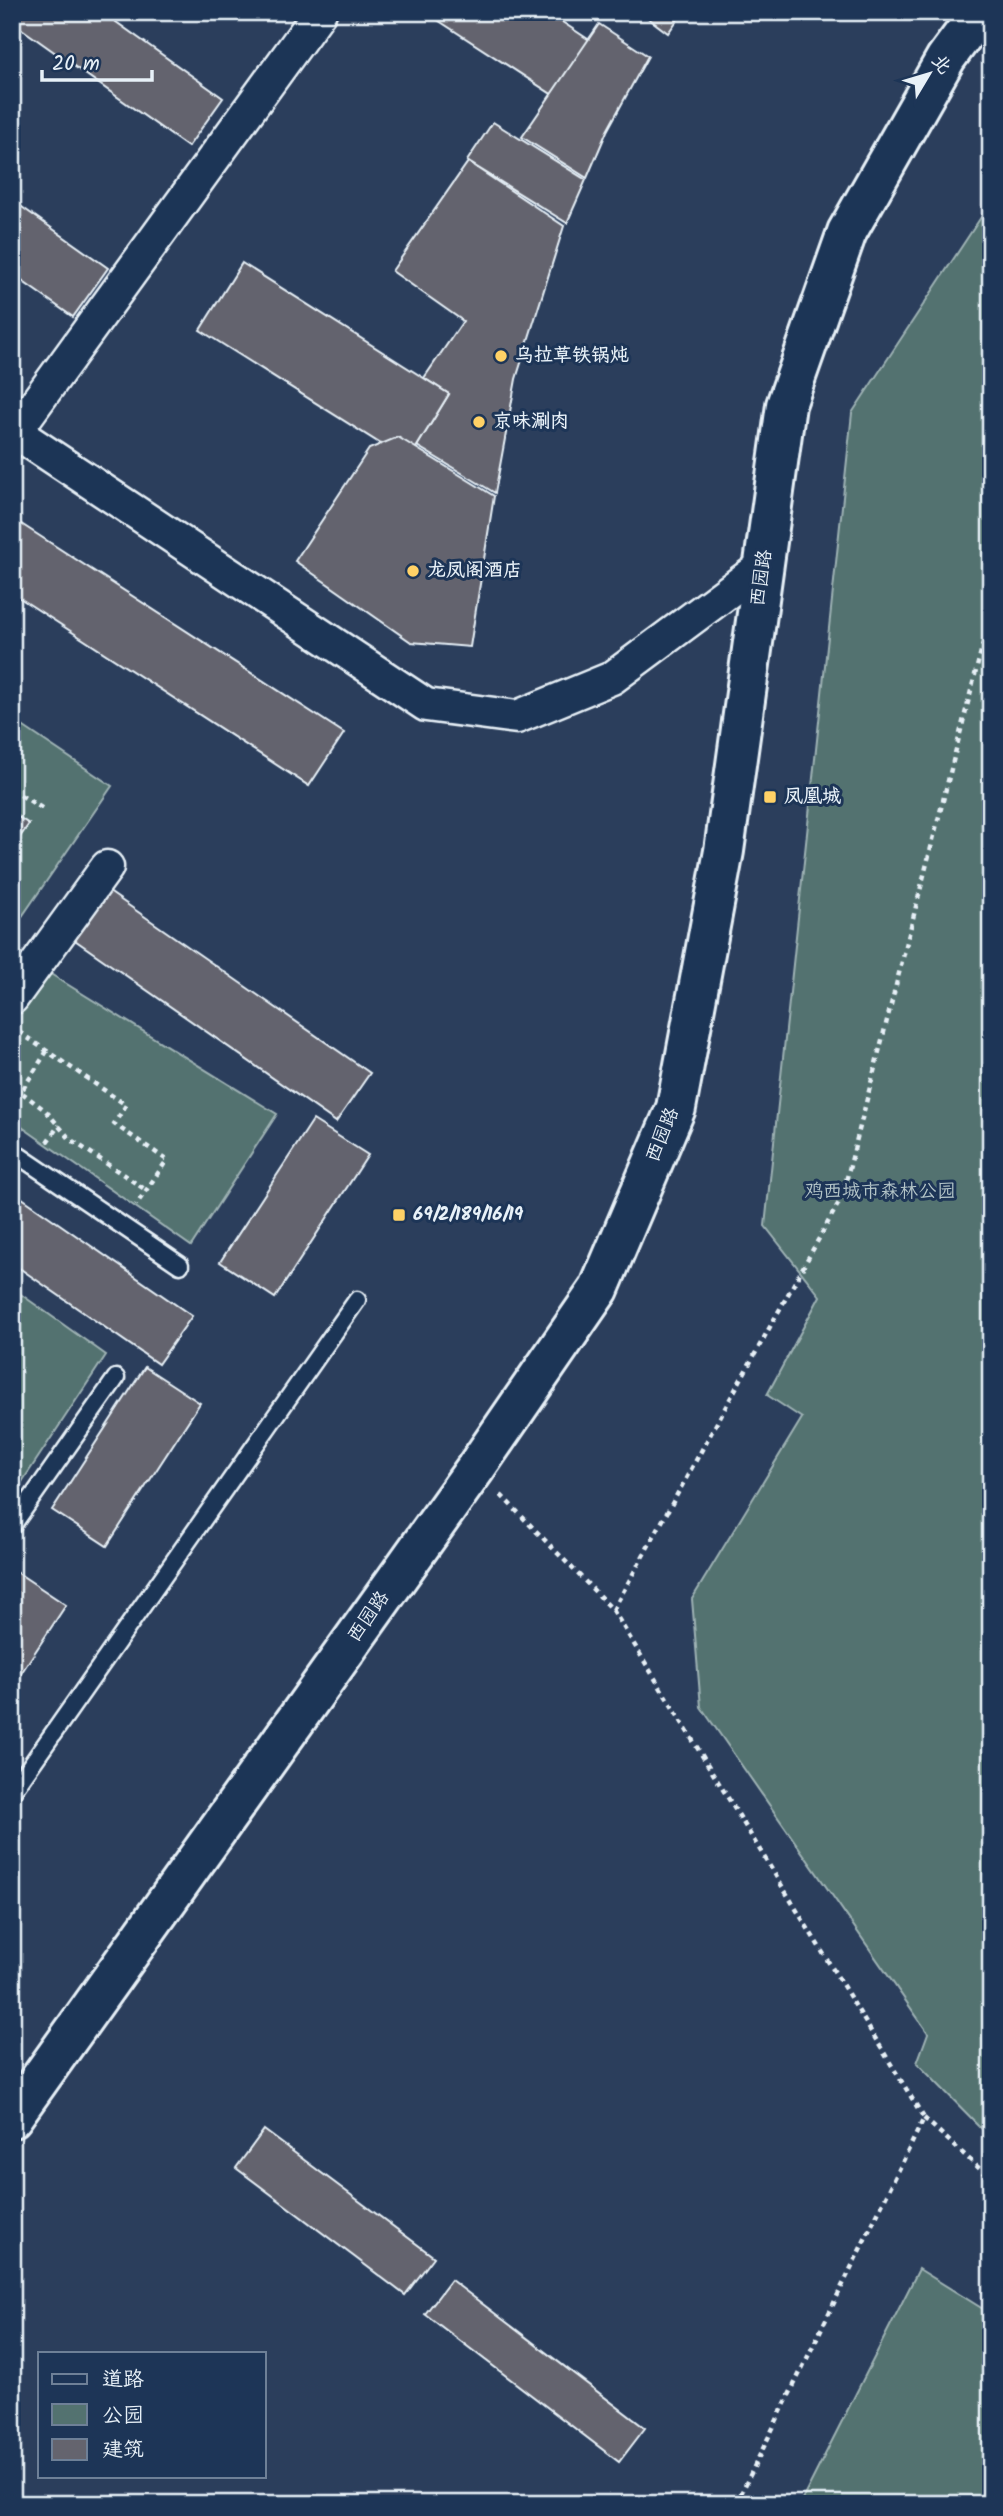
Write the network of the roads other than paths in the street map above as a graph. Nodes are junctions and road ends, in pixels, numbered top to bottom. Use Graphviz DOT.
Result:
graph roads {
  1 [pos="320,12"];
  2 [pos="980,12"];
  3 [pos="14,434"];
  4 [pos="764,565"];
  5 [pos="107,867"];
  6 [pos="12,998"];
  7 [pos="12,1151"];
  8 [pos="180,1265"];
  9 [pos="357,1300"];
  10 [pos="116,1378"];
  11 [pos="12,1526"];
  12 [pos="12,1792"];
  13 [pos="12,2118"];
  1 -- 3 [label="street"];
  2 -- 4 [label="main road, 西园路"];
  3 -- 4 [label="street"];
  4 -- 13 [label="main road, 西园路"];
  5 -- 6 [label="street"];
  7 -- 8 [label="lane"];
  9 -- 12 [label="lane"];
  10 -- 11 [label="lane"];
}
